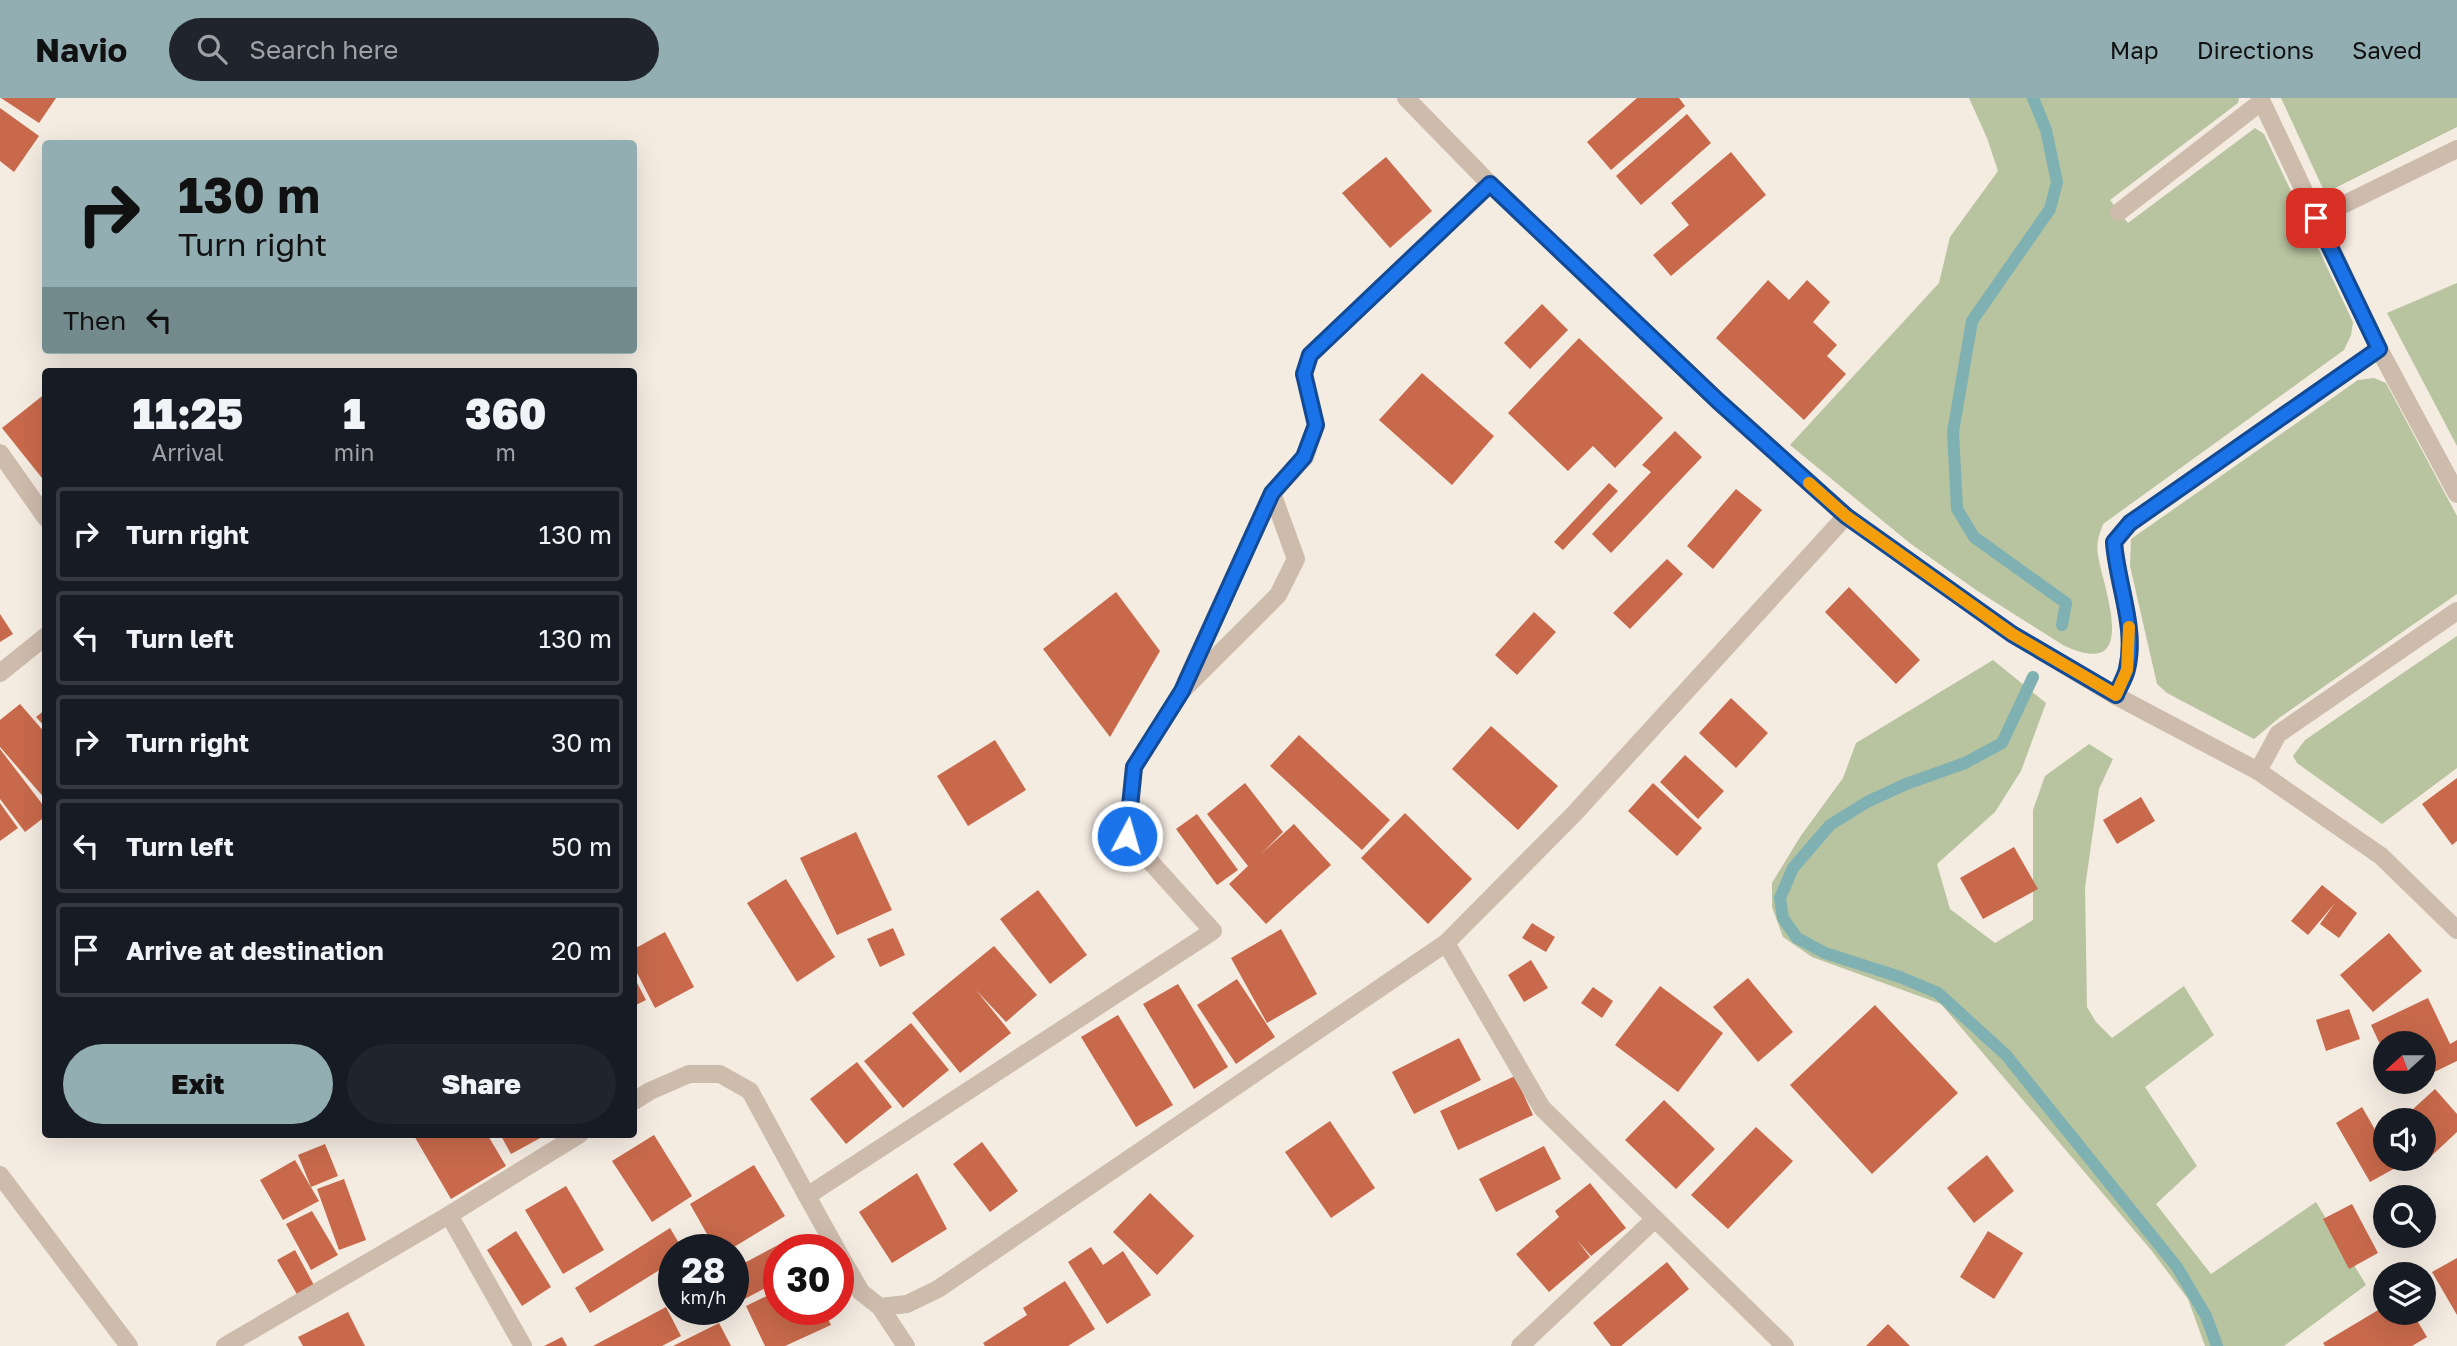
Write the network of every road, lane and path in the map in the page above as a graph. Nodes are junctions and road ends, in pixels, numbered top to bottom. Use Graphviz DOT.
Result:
graph roads {
  1 [pos="1406,98"];
  2 [pos="2261,100"];
  3 [pos="2457,149"];
  4 [pos="1490,184"];
  5 [pos="2119,212"];
  6 [pos="2316,218"];
  7 [pos="2379,349"];
  8 [pos="0,453"];
  9 [pos="1272,493"];
  10 [pos="2457,494"];
  11 [pos="42,512"];
  12 [pos="1846,516"];
  13 [pos="2457,611"];
  14 [pos="42,639"];
  15 [pos="0,673"];
  16 [pos="1182,691"];
  17 [pos="2116,695"];
  18 [pos="2259,771"];
  19 [pos="2457,930"];
  20 [pos="1446,943"];
  21 [pos="637,1099"];
  22 [pos="574,1138"];
  23 [pos="0,1175"];
  24 [pos="807,1196"];
  25 [pos="449,1215"];
  26 [pos="1655,1219"];
  27 [pos="828,1234"];
  28 [pos="854,1280"];
  29 [pos="880,1307"];
  30 [pos="129,1346"];
  31 [pos="225,1346"];
  32 [pos="523,1346"];
  33 [pos="906,1346"];
  34 [pos="1520,1346"];
  35 [pos="1785,1346"];
  1 -- 4 [label="street"];
  2 -- 5 [label="street"];
  2 -- 6 [label="street"];
  3 -- 6 [label="street"];
  4 -- 9 [label="street"];
  4 -- 12 [label="street"];
  6 -- 7 [label="street"];
  7 -- 10 [label="street"];
  7 -- 17 [label="street"];
  8 -- 11 [label="street"];
  9 -- 16 [label="street"];
  9 -- 16 [label="street"];
  12 -- 17 [label="street"];
  12 -- 20 [label="street"];
  13 -- 18 [label="street"];
  14 -- 15 [label="street"];
  16 -- 24 [label="street"];
  17 -- 18 [label="street"];
  18 -- 19 [label="street"];
  20 -- 26 [label="street"];
  20 -- 29 [label="street"];
  21 -- 24 [label="street"];
  22 -- 25 [label="street"];
  23 -- 30 [label="street"];
  24 -- 27 [label="street"];
  25 -- 31 [label="street"];
  25 -- 32 [label="street"];
  26 -- 34 [label="street"];
  26 -- 35 [label="street"];
  28 -- 29 [label="street"];
  29 -- 33 [label="street"];
}
